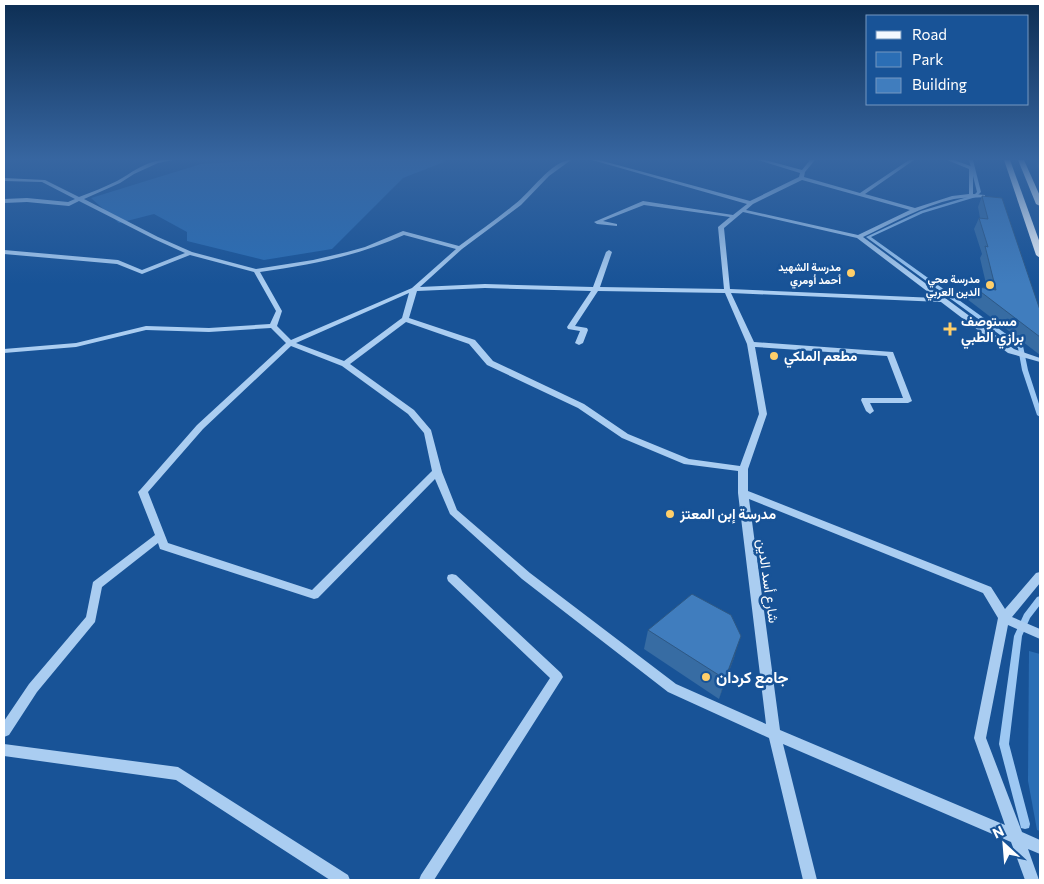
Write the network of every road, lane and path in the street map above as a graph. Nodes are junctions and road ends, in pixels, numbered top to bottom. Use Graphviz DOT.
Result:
graph roads {
  1 [pos="39,201"];
  2 [pos="76,201"];
  3 [pos="86,201"];
  4 [pos="523,201"];
  5 [pos="745,201"];
  6 [pos="754,201"];
  7 [pos="881,201"];
  8 [pos="944,201"];
  9 [pos="1021,201"];
  10 [pos="751,203"];
  11 [pos="915,210"];
  12 [pos="744,211"];
  13 [pos="732,216"];
  14 [pos="615,225"];
  15 [pos="859,237"];
  16 [pos="460,248"];
  17 [pos="4,252"];
  18 [pos="609,252"];
  19 [pos="190,253"];
  20 [pos="1040,255"];
  21 [pos="256,271"];
  22 [pos="414,288"];
  23 [pos="596,289"];
  24 [pos="727,291"];
  25 [pos="944,300"];
  26 [pos="405,319"];
  27 [pos="273,326"];
  28 [pos="290,343"];
  29 [pos="578,343"];
  30 [pos="751,344"];
  31 [pos="4,350"];
  32 [pos="1037,359"];
  33 [pos="345,364"];
  34 [pos="870,411"];
  35 [pos="743,469"];
  36 [pos="437,472"];
  37 [pos="742,493"];
  38 [pos="160,536"];
  39 [pos="1040,576"];
  40 [pos="452,578"];
  41 [pos="1004,618"];
  42 [pos="1037,632"];
  43 [pos="4,731"];
  44 [pos="774,734"];
  45 [pos="4,750"];
  46 [pos="1014,835"];
  47 [pos="1040,847"];
  48 [pos="344,880"];
  49 [pos="426,880"];
  50 [pos="810,880"];
  51 [pos="1032,880"];
  1 -- 2 [label="street"];
  3 -- 19 [label="street"];
  4 -- 16 [label="street"];
  5 -- 10 [label="street"];
  6 -- 10 [label="street"];
  7 -- 11 [label="street"];
  8 -- 11 [label="street"];
  9 -- 20 [label="main road"];
  10 -- 12 [label="street"];
  11 -- 15 [label="street"];
  12 -- 13 [label="street"];
  12 -- 15 [label="street"];
  13 -- 14 [label="street"];
  13 -- 24 [label="street, شارع أسد الدين"];
  15 -- 25 [label="street"];
  16 -- 21 [label="street"];
  16 -- 22 [label="street"];
  17 -- 19 [label="street"];
  18 -- 23 [label="street"];
  19 -- 21 [label="street"];
  21 -- 27 [label="street"];
  22 -- 23 [label="street"];
  22 -- 26 [label="street"];
  22 -- 28 [label="street"];
  23 -- 24 [label="street"];
  23 -- 29 [label="street"];
  24 -- 25 [label="street"];
  24 -- 30 [label="street, شارع أسد الدين"];
  25 -- 32 [label="street"];
  26 -- 33 [label="street"];
  26 -- 35 [label="street"];
  27 -- 28 [label="street"];
  27 -- 31 [label="street"];
  28 -- 33 [label="street"];
  28 -- 38 [label="street"];
  30 -- 34 [label="street"];
  30 -- 35 [label="street, شارع أسد الدين"];
  33 -- 36 [label="street"];
  35 -- 37 [label="street, شارع أسد الدين"];
  36 -- 38 [label="street"];
  36 -- 44 [label="street"];
  37 -- 41 [label="street"];
  37 -- 44 [label="street, شارع أسد الدين"];
  38 -- 43 [label="street"];
  39 -- 41 [label="street"];
  40 -- 49 [label="street"];
  41 -- 42 [label="street"];
  41 -- 46 [label="street"];
  44 -- 46 [label="street"];
  44 -- 50 [label="street, شارع أسد الدين"];
  45 -- 48 [label="street"];
  46 -- 47 [label="street"];
  46 -- 51 [label="street"];
}
